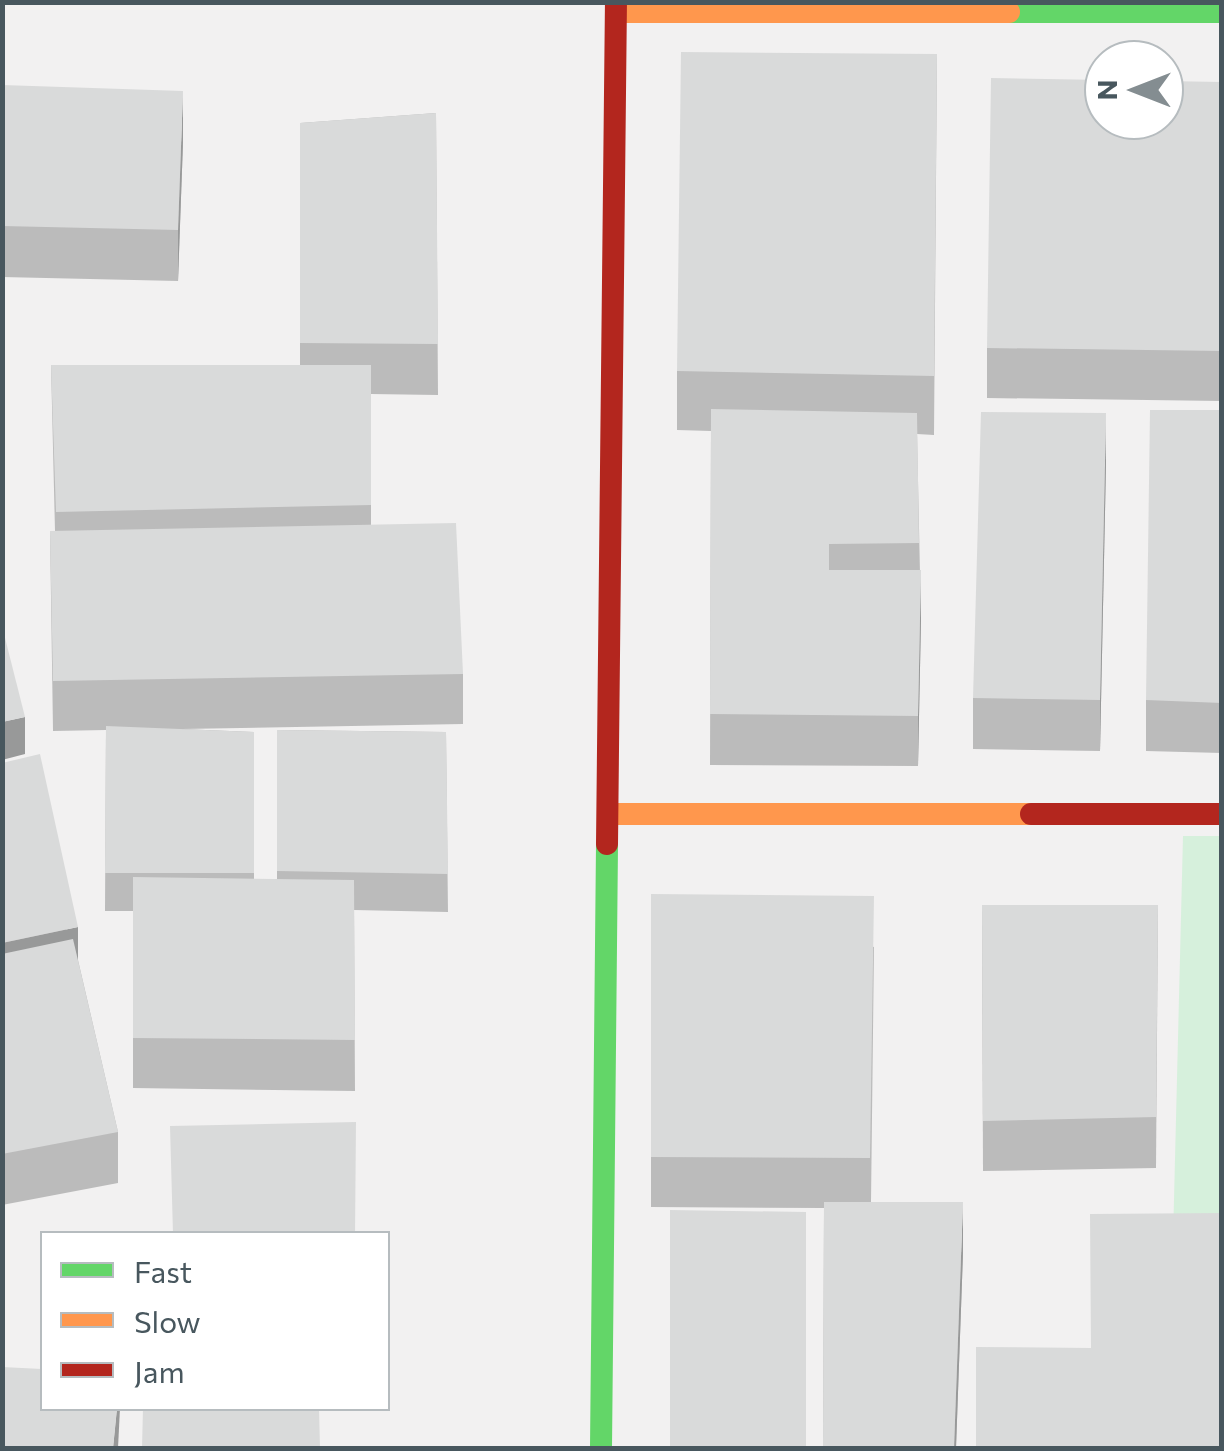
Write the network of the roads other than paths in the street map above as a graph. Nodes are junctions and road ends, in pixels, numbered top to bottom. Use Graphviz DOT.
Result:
graph roads {
  1 [pos="616,7"];
  2 [pos="1222,12"];
  3 [pos="608,814"];
  4 [pos="1222,814"];
  5 [pos="601,1448"];
  1 -- 2 [label="street"];
  1 -- 3 [label="street"];
  3 -- 4 [label="street"];
  3 -- 5 [label="street"];
}
